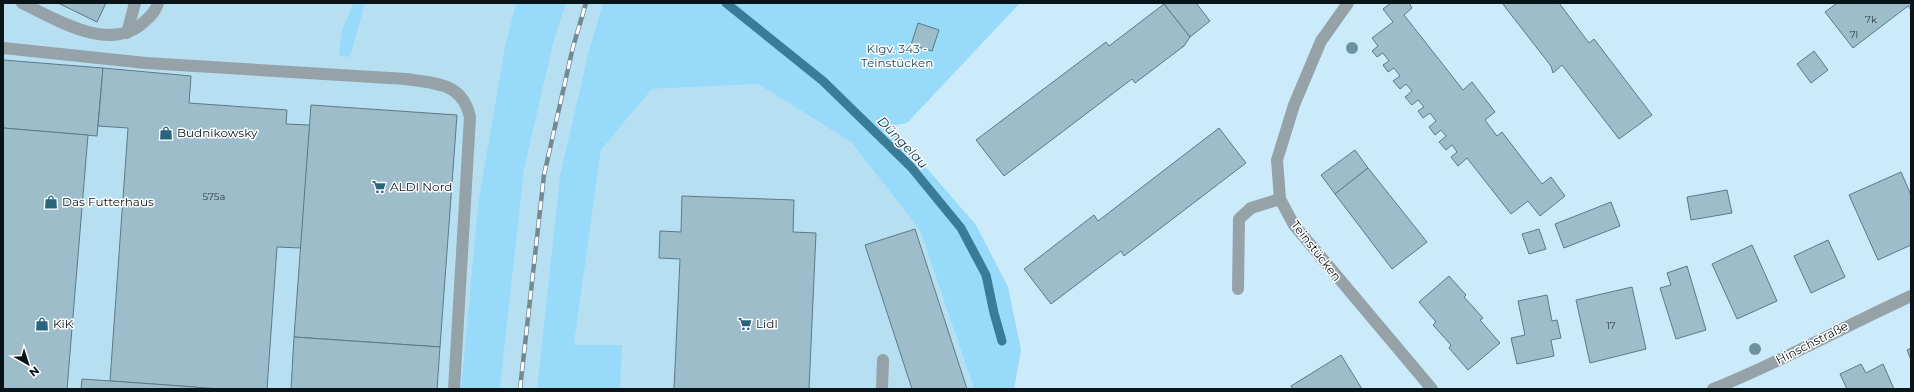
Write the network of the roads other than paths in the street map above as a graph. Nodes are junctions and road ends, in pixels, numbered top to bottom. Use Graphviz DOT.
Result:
graph roads {
  1 [pos="22,3"];
  2 [pos="135,3"];
  3 [pos="158,3"];
  4 [pos="1348,3"];
  5 [pos="127,33"];
  6 [pos="3,48"];
  7 [pos="1280,199"];
  8 [pos="1238,289"];
  9 [pos="1911,296"];
  10 [pos="883,360"];
  11 [pos="454,389"];
  12 [pos="882,389"];
  13 [pos="1432,389"];
  14 [pos="1713,389"];
  1 -- 5 [label="street"];
  2 -- 5 [label="street"];
  3 -- 5 [label="street"];
  4 -- 7 [label="street, Teinstücken"];
  6 -- 11 [label="street"];
  7 -- 8 [label="street"];
  7 -- 13 [label="street, Teinstücken"];
  9 -- 14 [label="street, Hinschstraße"];
  10 -- 12 [label="street"];
}
